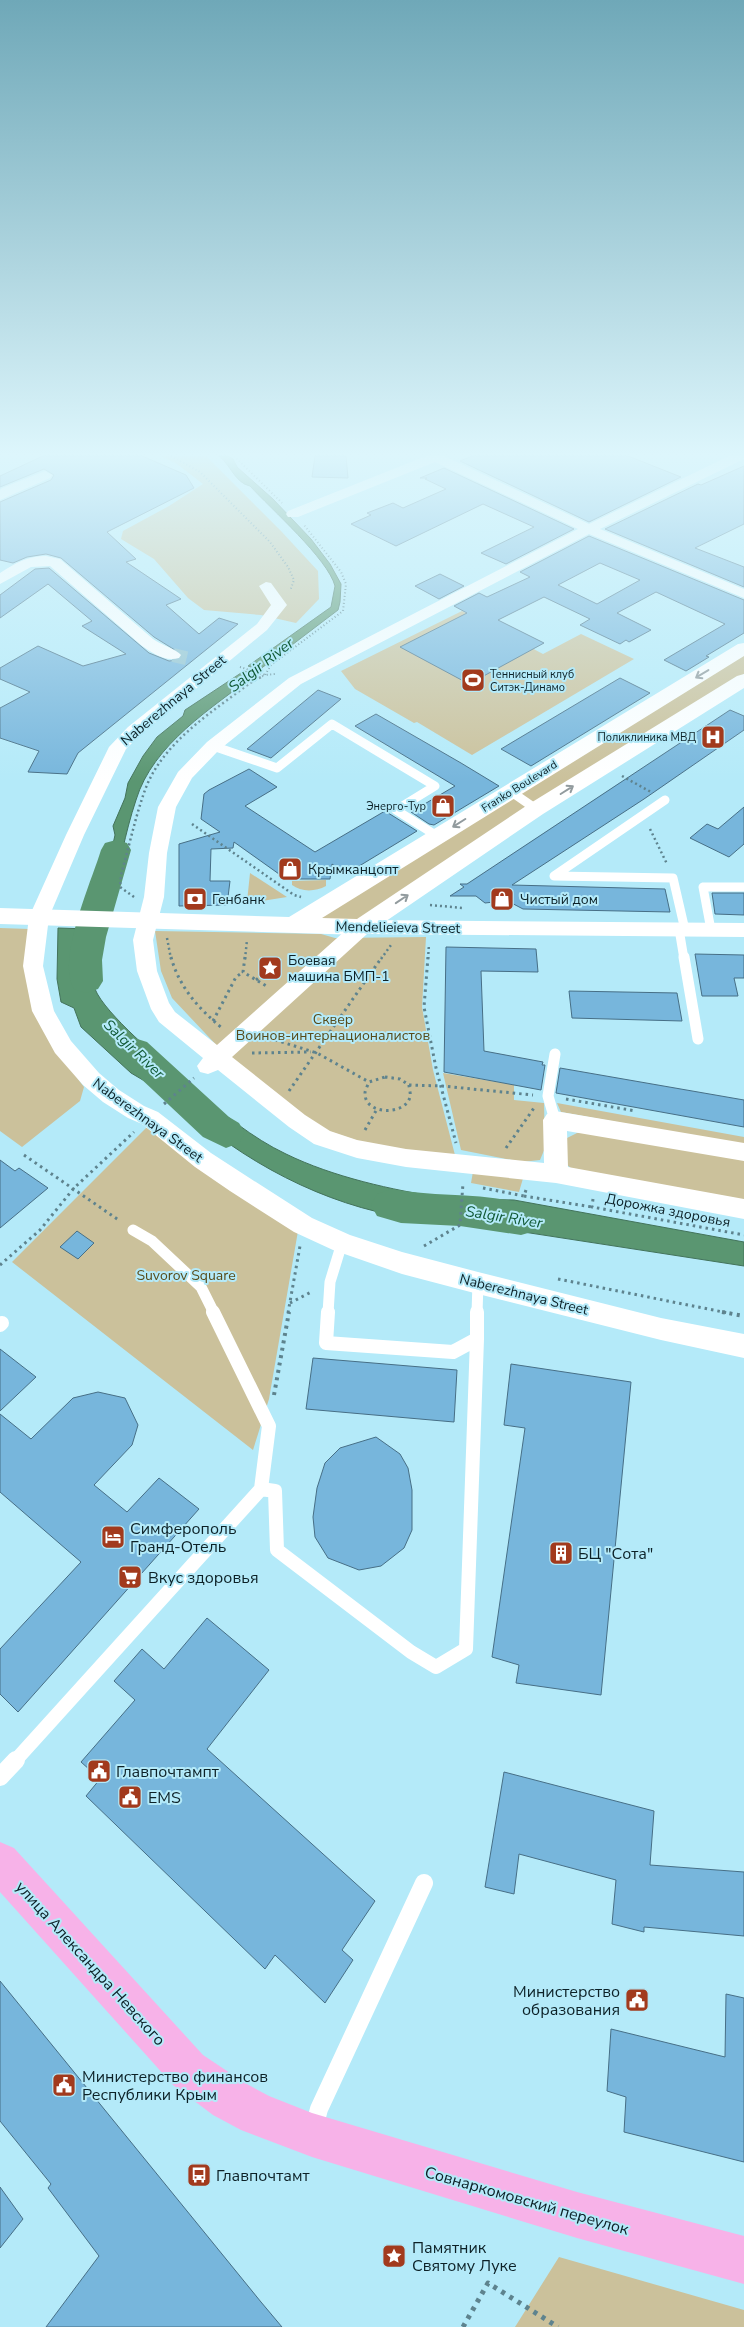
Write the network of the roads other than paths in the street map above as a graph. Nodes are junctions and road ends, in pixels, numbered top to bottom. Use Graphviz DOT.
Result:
graph roads {
  1 [pos="24,565"];
  2 [pos="58,565"];
  3 [pos="518,565"];
  4 [pos="673,565"];
  5 [pos="0,580"];
  6 [pos="266,586"];
  7 [pos="744,594"];
  8 [pos="744,648"];
  9 [pos="173,654"];
  10 [pos="194,660"];
  11 [pos="213,666"];
  12 [pos="744,680"];
  13 [pos="213,746"];
  14 [pos="510,791"];
  15 [pos="665,800"];
  16 [pos="536,809"];
  17 [pos="437,836"];
  18 [pos="744,887"];
  19 [pos="0,916"];
  20 [pos="46,917"];
  21 [pos="146,919"];
  22 [pos="295,924"];
  23 [pos="362,927"];
  24 [pos="682,930"];
  25 [pos="711,930"];
  26 [pos="744,930"];
  27 [pos="698,1040"];
  28 [pos="554,1054"];
  29 [pos="212,1062"];
  30 [pos="554,1120"];
  31 [pos="744,1152"];
  32 [pos="556,1174"];
  33 [pos="466,1178"];
  34 [pos="744,1209"];
  35 [pos="133,1230"];
  36 [pos="342,1243"];
  37 [pos="478,1283"];
  38 [pos="477,1339"];
  39 [pos="744,1346"];
  40 [pos="261,1489"];
  41 [pos="0,1777"];
  42 [pos="0,1862"];
  43 [pos="424,1883"];
  44 [pos="312,2135"];
  45 [pos="744,2260"];
  1 -- 5 [label="street"];
  2 -- 9 [label="street"];
  3 -- 13 [label="street"];
  4 -- 7 [label="street"];
  6 -- 11 [label="street, Naberezhnaya Street"];
  8 -- 14 [label="street, Franko Boulevard, one-way"];
  10 -- 11 [label="street"];
  11 -- 20 [label="street, Naberezhnaya Street"];
  16 -- 12 [label="street, one-way"];
  13 -- 17 [label="lane"];
  13 -- 21 [label="street"];
  14 -- 16 [label="lane"];
  14 -- 17 [label="street, Franko Boulevard, one-way"];
  15 -- 24 [label="lane"];
  23 -- 16 [label="street, one-way"];
  17 -- 22 [label="street, Franko Boulevard"];
  18 -- 25 [label="lane"];
  19 -- 20 [label="street, Mendelieieva Street"];
  20 -- 21 [label="street, Mendelieieva Street"];
  20 -- 36 [label="street, Naberezhnaya Street"];
  21 -- 22 [label="street, Mendelieieva Street"];
  21 -- 29 [label="street"];
  22 -- 23 [label="street, Mendelieieva Street"];
  23 -- 24 [label="street, Mendelieieva Street"];
  23 -- 29 [label="street"];
  24 -- 25 [label="street, Mendelieieva Street"];
  24 -- 27 [label="lane"];
  25 -- 26 [label="street, Mendelieieva Street"];
  28 -- 30 [label="lane"];
  29 -- 33 [label="street"];
  30 -- 31 [label="street"];
  30 -- 32 [label="street"];
  32 -- 33 [label="street"];
  32 -- 34 [label="street"];
  35 -- 40 [label="lane"];
  36 -- 37 [label="street, Naberezhnaya Street"];
  36 -- 38 [label="lane"];
  37 -- 38 [label="lane"];
  37 -- 39 [label="street, Naberezhnaya Street"];
  38 -- 40 [label="lane"];
  40 -- 41 [label="lane"];
  42 -- 44 [label="main road, улица Александра Невского"];
  43 -- 44 [label="lane"];
  44 -- 45 [label="main road, Совнаркомовский переулок"];
}
